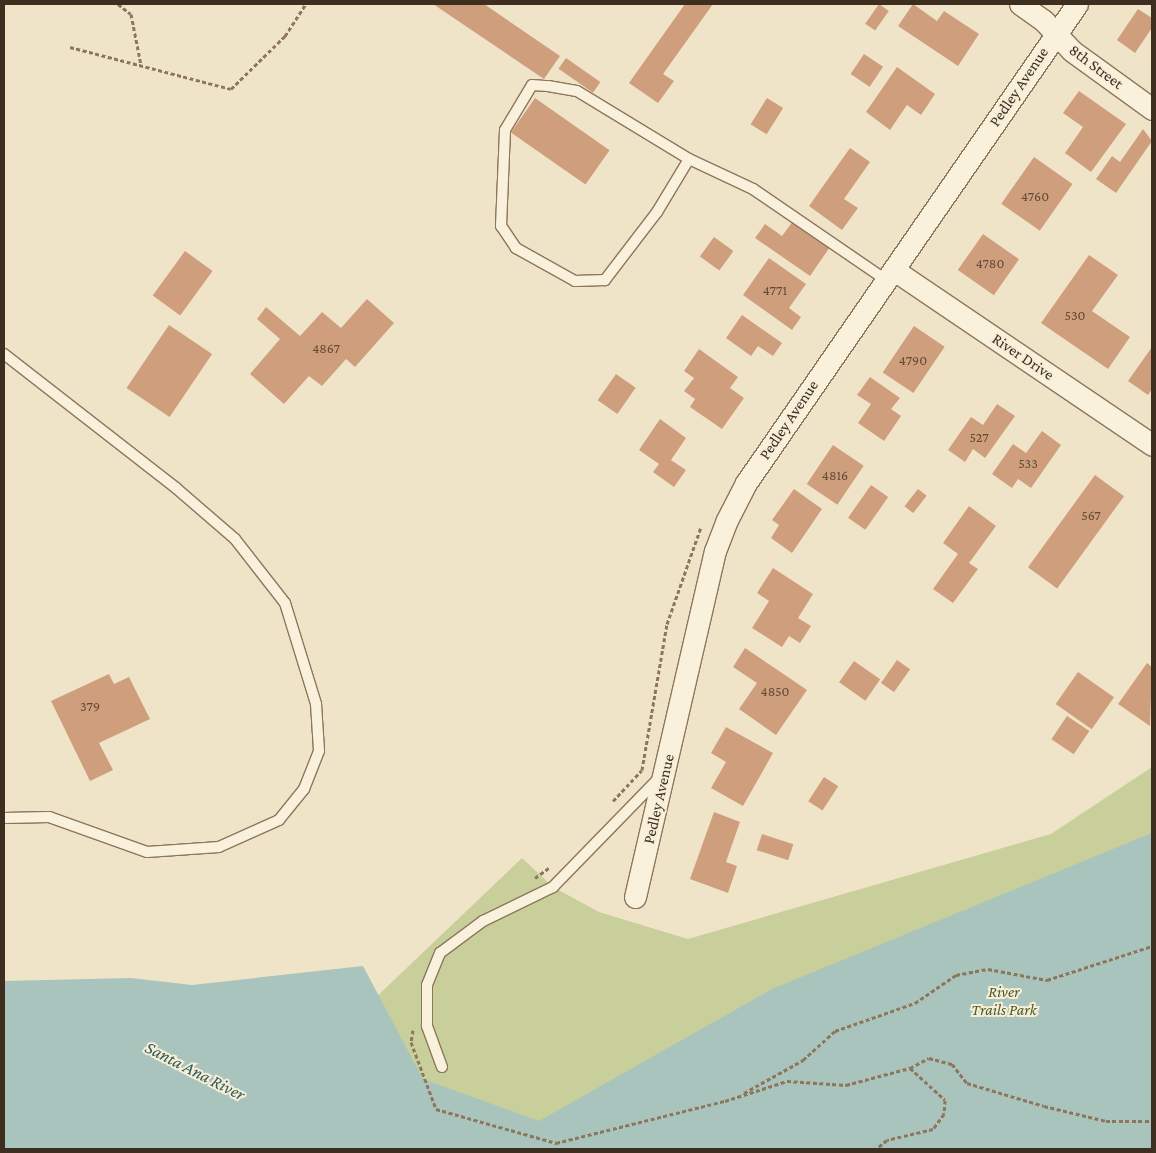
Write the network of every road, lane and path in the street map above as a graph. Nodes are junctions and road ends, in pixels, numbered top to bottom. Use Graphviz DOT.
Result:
graph roads {
  1 [pos="118,4"];
  2 [pos="306,4"];
  3 [pos="1020,4"];
  4 [pos="1077,4"];
  5 [pos="1055,34"];
  6 [pos="70,47"];
  7 [pos="141,65"];
  8 [pos="1152,109"];
  9 [pos="689,159"];
  10 [pos="890,275"];
  11 [pos="4,354"];
  12 [pos="1152,445"];
  13 [pos="665,772"];
  14 [pos="4,818"];
  15 [pos="635,897"];
  16 [pos="1152,946"];
  17 [pos="442,1067"];
  18 [pos="910,1068"];
  19 [pos="725,1101"];
  20 [pos="1152,1121"];
  1 -- 7 [label="path"];
  2 -- 7 [label="path"];
  3 -- 5 [label="street, 8th Street"];
  4 -- 5 [label="street, Pedley Avenue"];
  5 -- 8 [label="street, 8th Street"];
  5 -- 10 [label="street, Pedley Avenue"];
  6 -- 7 [label="path"];
  9 -- 9 [label="lane"];
  9 -- 10 [label="lane"];
  10 -- 12 [label="street, River Drive"];
  10 -- 13 [label="street, Pedley Avenue"];
  11 -- 14 [label="lane"];
  13 -- 15 [label="street, Pedley Avenue"];
  13 -- 17 [label="lane"];
  16 -- 19 [label="path"];
  18 -- 20 [label="path"];
}
